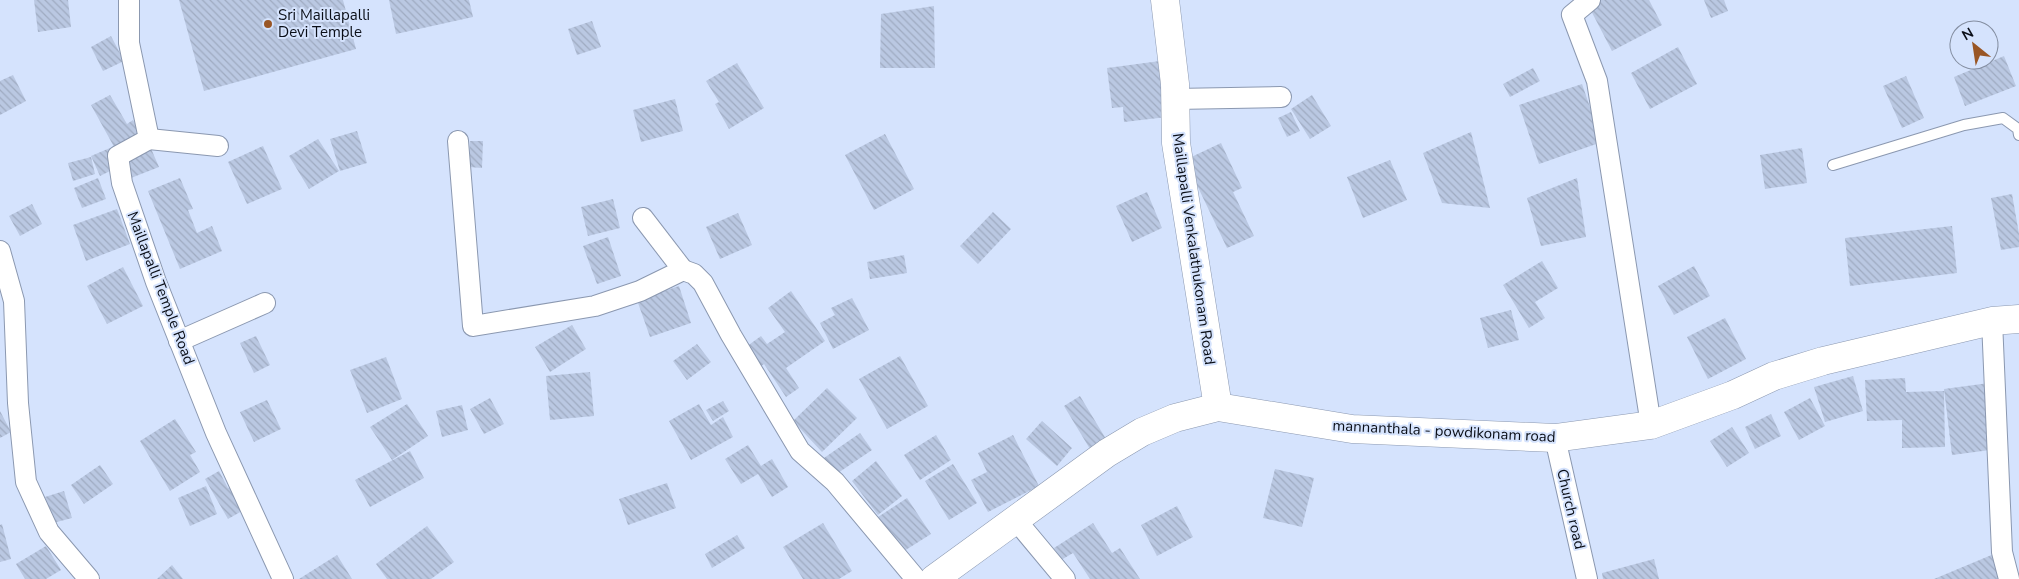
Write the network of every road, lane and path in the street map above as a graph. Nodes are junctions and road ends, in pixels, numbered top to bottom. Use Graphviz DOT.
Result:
graph roads {
  1 [pos="129,0"];
  2 [pos="1166,0"];
  3 [pos="1590,0"];
  4 [pos="1281,97"];
  5 [pos="1175,99"];
  6 [pos="2019,135"];
  7 [pos="149,139"];
  8 [pos="458,141"];
  9 [pos="218,146"];
  10 [pos="1833,165"];
  11 [pos="643,218"];
  12 [pos="0,251"];
  13 [pos="682,270"];
  14 [pos="265,303"];
  15 [pos="2019,320"];
  16 [pos="1992,321"];
  17 [pos="179,341"];
  18 [pos="1218,407"];
  19 [pos="1651,425"];
  20 [pos="1554,438"];
  21 [pos="1015,519"];
  22 [pos="89,579"];
  23 [pos="283,579"];
  24 [pos="916,579"];
  25 [pos="934,579"];
  26 [pos="1065,579"];
  27 [pos="1587,579"];
  28 [pos="2009,579"];
  1 -- 7 [label="street"];
  2 -- 5 [label="main road, Maillapalli Venkalathukonam Road"];
  3 -- 19 [label="street"];
  4 -- 5 [label="street"];
  5 -- 18 [label="main road, Maillapalli Venkalathukonam Road"];
  6 -- 10 [label="lane"];
  7 -- 9 [label="street"];
  7 -- 17 [label="street, Maillapalli Temple Road"];
  8 -- 13 [label="street"];
  11 -- 13 [label="street"];
  12 -- 22 [label="street"];
  13 -- 24 [label="street"];
  14 -- 17 [label="street"];
  15 -- 16 [label="main road, mannanthala - powdikonam road"];
  16 -- 19 [label="main road, mannanthala - powdikonam road"];
  16 -- 28 [label="street"];
  17 -- 23 [label="street, Maillapalli Temple Road"];
  18 -- 20 [label="main road, mannanthala - powdikonam road"];
  18 -- 21 [label="main road, mannanthala - powdikonam road"];
  19 -- 20 [label="main road, mannanthala - powdikonam road"];
  20 -- 27 [label="street, Church road"];
  21 -- 25 [label="main road, mannanthala - powdikonam road"];
  21 -- 26 [label="street"];
}
